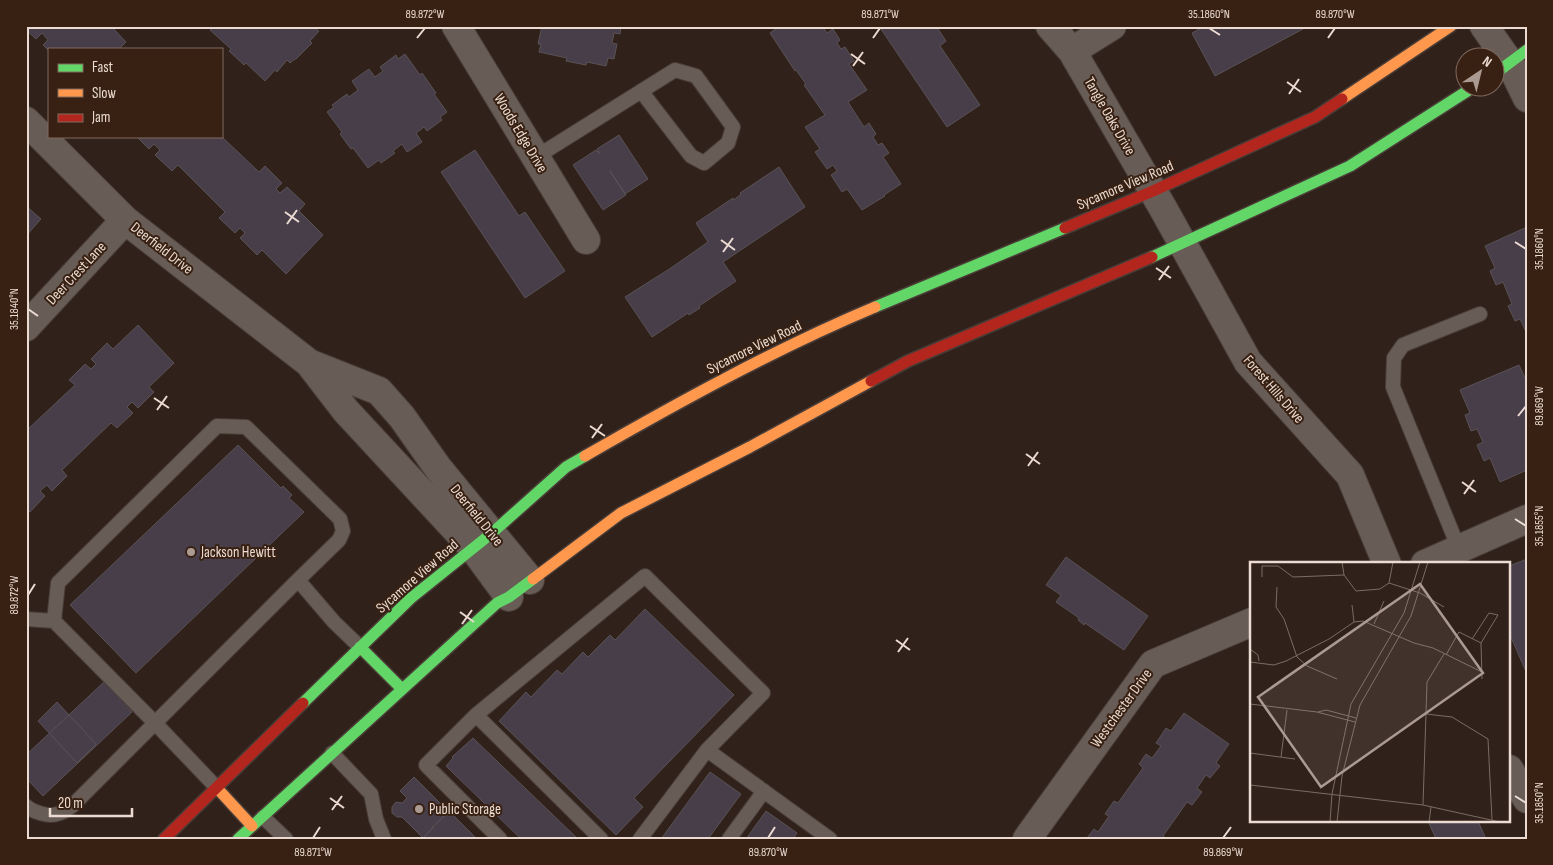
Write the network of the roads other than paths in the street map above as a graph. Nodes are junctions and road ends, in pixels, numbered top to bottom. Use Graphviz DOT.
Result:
graph roads {
  1 [pos="456,26"];
  2 [pos="1050,26"];
  3 [pos="1112,26"];
  4 [pos="1450,26"];
  5 [pos="1486,30"];
  6 [pos="1072,51"];
  7 [pos="1511,62"];
  8 [pos="641,91"];
  9 [pos="1456,98"];
  10 [pos="1527,98"];
  11 [pos="26,121"];
  12 [pos="536,157"];
  13 [pos="1158,200"];
  14 [pos="125,220"];
  15 [pos="586,240"];
  16 [pos="1183,244"];
  17 [pos="1480,314"];
  18 [pos="26,327"];
  19 [pos="310,363"];
  20 [pos="1527,519"];
  21 [pos="482,540"];
  22 [pos="1459,549"];
  23 [pos="1386,562"];
  24 [pos="1430,562"];
  25 [pos="298,580"];
  26 [pos="530,580"];
  27 [pos="509,597"];
  28 [pos="26,619"];
  29 [pos="54,621"];
  30 [pos="1250,623"];
  31 [pos="360,647"];
  32 [pos="402,689"];
  33 [pos="476,715"];
  34 [pos="156,723"];
  35 [pos="707,750"];
  36 [pos="332,753"];
  37 [pos="1510,771"];
  38 [pos="217,788"];
  39 [pos="764,791"];
  40 [pos="1527,799"];
  41 [pos="26,806"];
  42 [pos="263,817"];
  43 [pos="252,826"];
  44 [pos="824,837"];
  45 [pos="164,839"];
  46 [pos="238,839"];
  47 [pos="286,839"];
  48 [pos="384,839"];
  49 [pos="500,839"];
  50 [pos="601,839"];
  51 [pos="640,839"];
  52 [pos="729,839"];
  53 [pos="1026,839"];
  1 -- 12 [label="street, Woods Edge Drive"];
  2 -- 6 [label="street, Tangle Oaks Drive"];
  3 -- 6 [label="street"];
  4 -- 13 [label="main road, Sycamore View Road"];
  5 -- 7 [label="street"];
  6 -- 13 [label="street, Tangle Oaks Drive"];
  7 -- 10 [label="street"];
  8 -- 8 [label="lane"];
  8 -- 12 [label="lane"];
  9 -- 16 [label="main road"];
  11 -- 14 [label="street, Deerfield Drive"];
  12 -- 15 [label="street, Woods Edge Drive"];
  13 -- 16 [label="street, Forest Hills Drive"];
  13 -- 21 [label="main road, Sycamore View Road"];
  14 -- 18 [label="street, Deer Crest Lane"];
  14 -- 19 [label="street, Deerfield Drive"];
  16 -- 23 [label="street, Forest Hills Drive"];
  16 -- 26 [label="main road"];
  17 -- 22 [label="lane"];
  19 -- 21 [label="street, Deerfield Drive"];
  19 -- 21 [label="street, Deerfield Drive"];
  20 -- 22 [label="street"];
  21 -- 26 [label="street, Deerfield Drive"];
  21 -- 27 [label="street, Deerfield Drive"];
  21 -- 31 [label="main road, Sycamore View Road"];
  22 -- 24 [label="street"];
  25 -- 29 [label="lane"];
  25 -- 31 [label="lane"];
  25 -- 34 [label="lane"];
  26 -- 27 [label="main road"];
  27 -- 32 [label="main road"];
  28 -- 29 [label="lane"];
  29 -- 34 [label="lane"];
  30 -- 53 [label="street, Westchester Drive"];
  31 -- 32 [label="main road"];
  31 -- 38 [label="main road, Sycamore View Road"];
  32 -- 36 [label="main road"];
  33 -- 35 [label="lane"];
  33 -- 49 [label="lane"];
  33 -- 50 [label="lane"];
  34 -- 38 [label="lane"];
  34 -- 41 [label="lane"];
  35 -- 39 [label="lane"];
  35 -- 51 [label="lane"];
  36 -- 42 [label="main road"];
  36 -- 48 [label="lane"];
  37 -- 40 [label="street"];
  38 -- 43 [label="main road"];
  38 -- 45 [label="main road, Sycamore View Road"];
  39 -- 44 [label="lane"];
  39 -- 52 [label="lane"];
  42 -- 43 [label="main road"];
  42 -- 47 [label="lane"];
  43 -- 46 [label="main road"];
}
